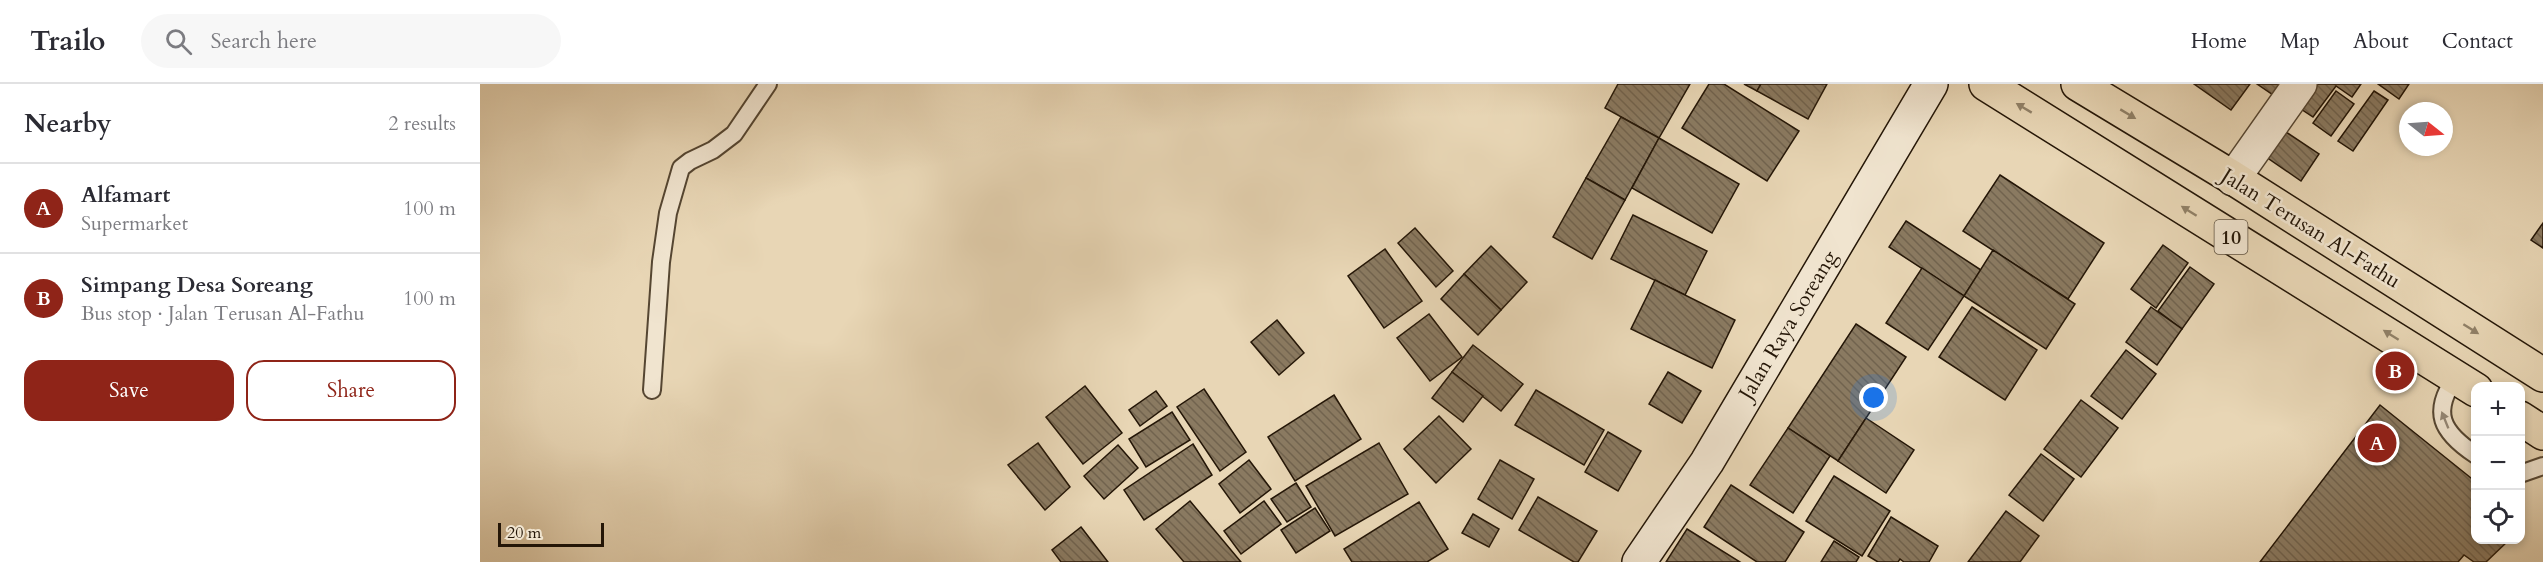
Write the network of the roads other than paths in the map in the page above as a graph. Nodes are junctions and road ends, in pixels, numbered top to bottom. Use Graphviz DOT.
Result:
graph roads {
  1 [pos="768,84"];
  2 [pos="1931,84"];
  3 [pos="1986,84"];
  4 [pos="2078,84"];
  5 [pos="2300,84"];
  6 [pos="2233,178"];
  7 [pos="2543,375"];
  8 [pos="2466,383"];
  9 [pos="652,390"];
  10 [pos="2525,421"];
  11 [pos="2543,433"];
  12 [pos="2471,452"];
  13 [pos="2543,466"];
  14 [pos="2525,472"];
  15 [pos="1639,562"];
  1 -- 9 [label="lane"];
  2 -- 15 [label="main road, Jalan Raya Soreang"];
  8 -- 3 [label="highway, 10, one-way"];
  4 -- 6 [label="highway, Jalan Terusan Al-Fathu / 10, one-way"];
  5 -- 6 [label="main road"];
  6 -- 7 [label="highway, Jalan Terusan Al-Fathu / 10, one-way"];
  12 -- 8 [label="lane, one-way"];
  10 -- 11 [label="highway"];
  13 -- 14 [label="lane"];
}
